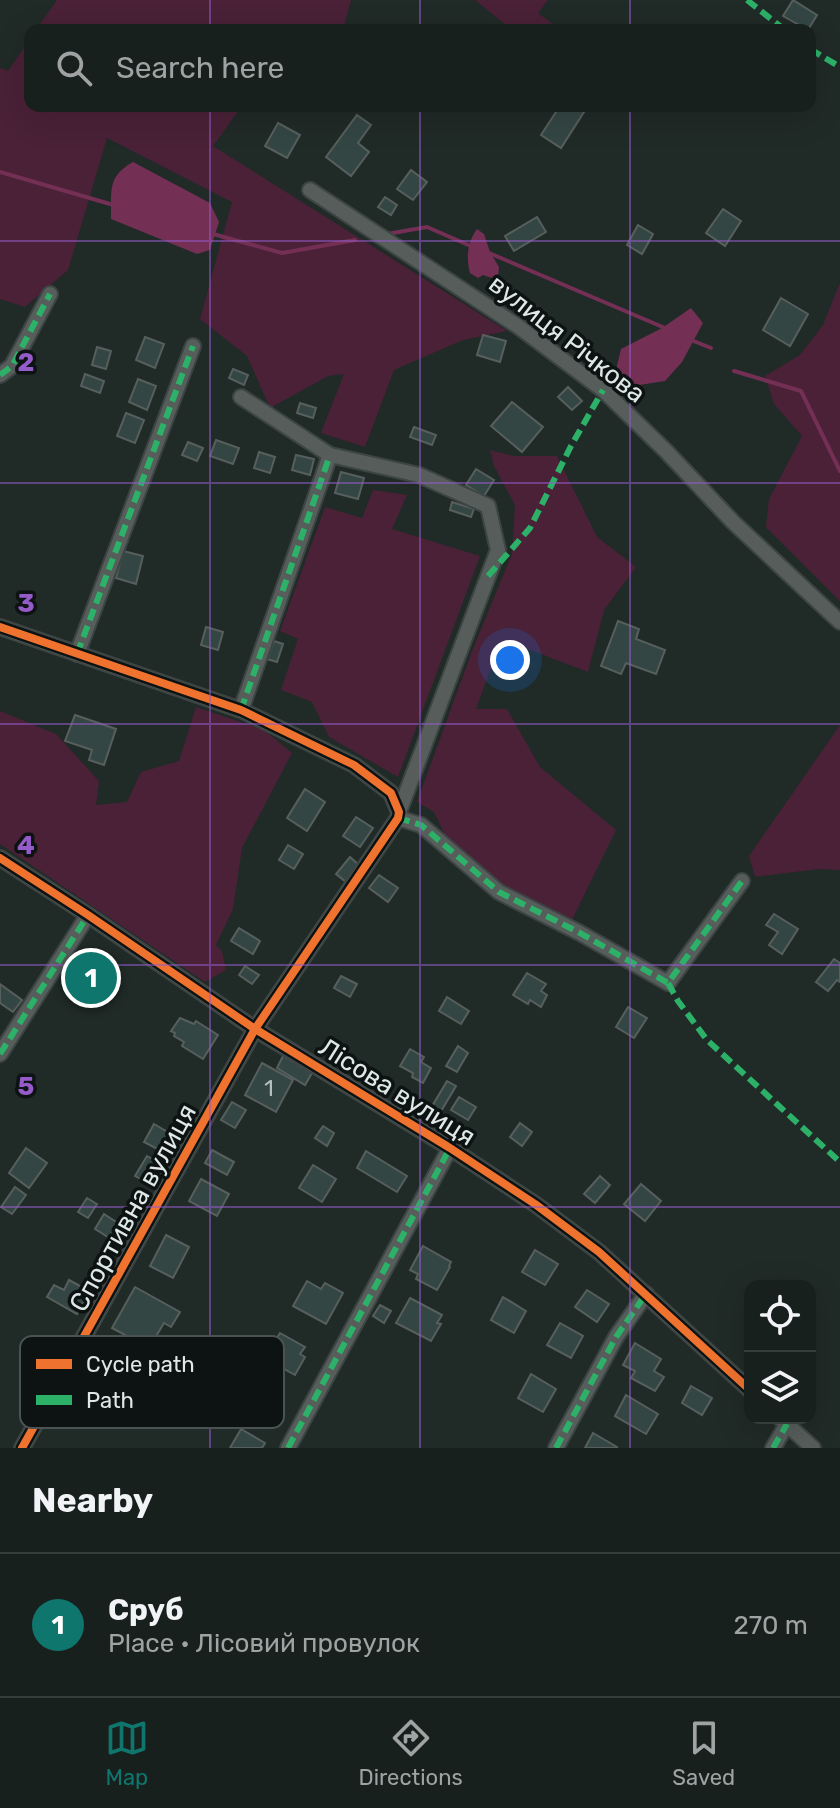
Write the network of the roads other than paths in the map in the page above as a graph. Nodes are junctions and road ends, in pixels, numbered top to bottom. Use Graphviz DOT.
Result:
graph roads {
  1 [pos="310,190"];
  2 [pos="50,294"];
  3 [pos="193,346"];
  4 [pos="0,375"];
  5 [pos="241,397"];
  6 [pos="330,455"];
  7 [pos="840,622"];
  8 [pos="0,627"];
  9 [pos="77,654"];
  10 [pos="241,710"];
  11 [pos="399,815"];
  12 [pos="0,858"];
  13 [pos="742,881"];
  14 [pos="88,915"];
  15 [pos="255,1029"];
  16 [pos="0,1054"];
  17 [pos="450,1148"];
  18 [pos="646,1294"];
  19 [pos="84,1336"];
  20 [pos="744,1384"];
  21 [pos="782,1424"];
  22 [pos="786,1424"];
  23 [pos="33,1428"];
  24 [pos="22,1448"];
  25 [pos="288,1448"];
  26 [pos="556,1448"];
  27 [pos="773,1448"];
  28 [pos="813,1448"];
  1 -- 7 [label="street, вулиця Річкова"];
  2 -- 4 [label="street"];
  3 -- 9 [label="street"];
  5 -- 6 [label="street"];
  6 -- 10 [label="street"];
  6 -- 11 [label="street, Спортивна вулиця"];
  8 -- 9 [label="street"];
  9 -- 10 [label="street"];
  10 -- 11 [label="street"];
  11 -- 13 [label="street"];
  11 -- 15 [label="street, Спортивна вулиця"];
  12 -- 14 [label="street, Лісова вулиця"];
  14 -- 15 [label="street, Лісова вулиця"];
  14 -- 16 [label="street"];
  15 -- 17 [label="street, Лісова вулиця"];
  15 -- 19 [label="street, Спортивна вулиця"];
  17 -- 18 [label="street, Лісова вулиця"];
  17 -- 25 [label="street"];
  18 -- 20 [label="street, Лісова вулиця"];
  18 -- 26 [label="street"];
  21 -- 27 [label="street"];
  22 -- 28 [label="street"];
  23 -- 24 [label="street, Спортивна вулиця"];
}
